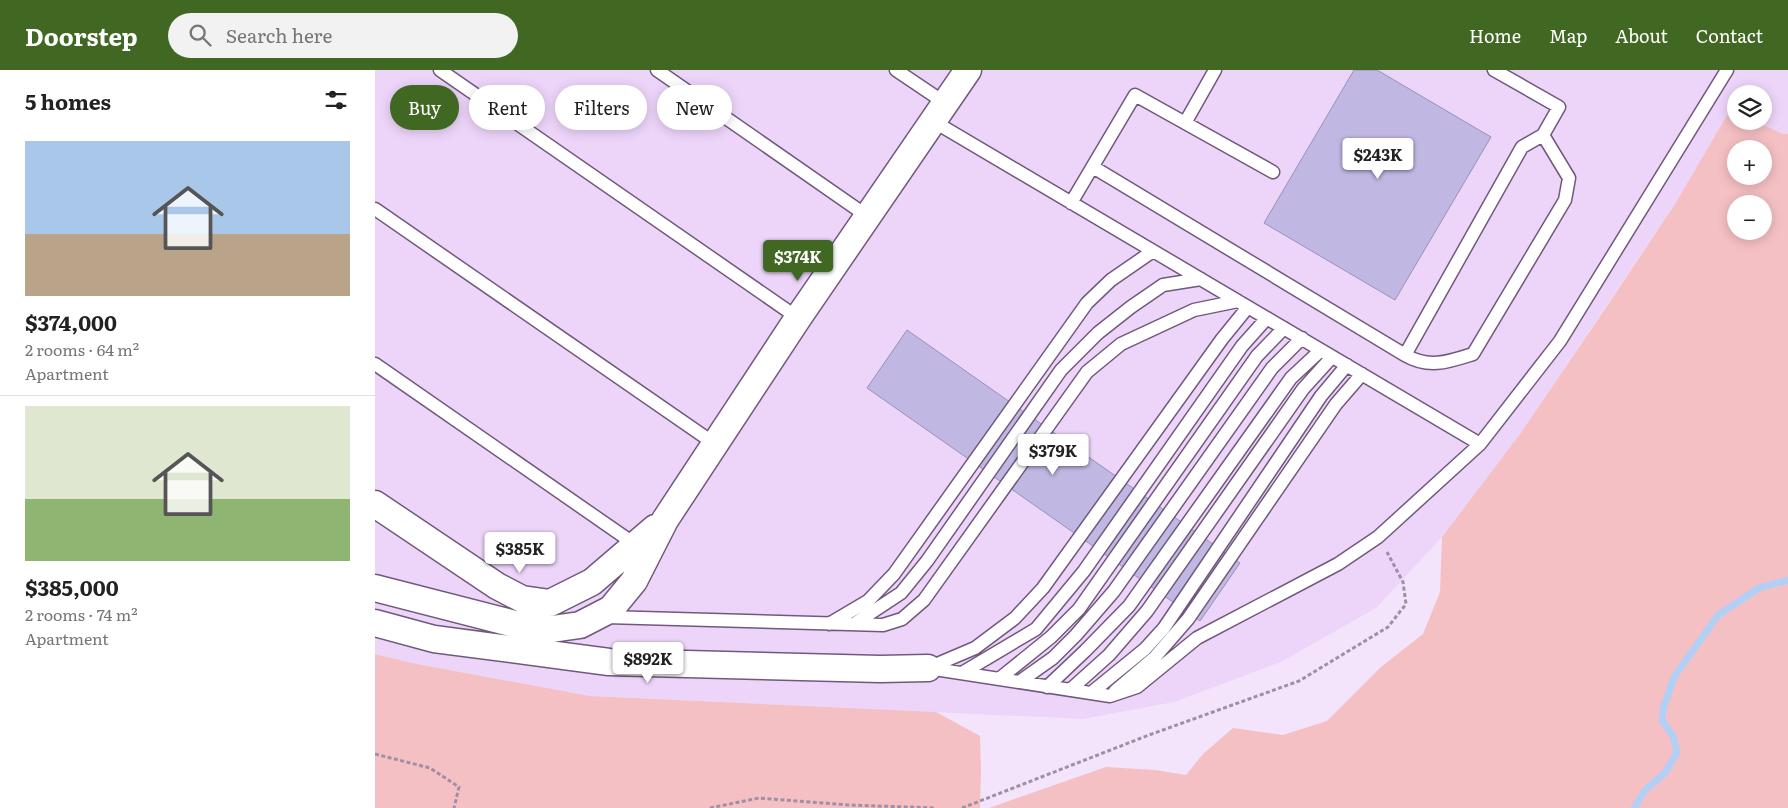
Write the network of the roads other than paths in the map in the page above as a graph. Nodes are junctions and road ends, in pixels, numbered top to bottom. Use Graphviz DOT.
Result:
graph roads {
  1 [pos="440,70"];
  2 [pos="657,70"];
  3 [pos="896,70"];
  4 [pos="968,70"];
  5 [pos="1215,70"];
  6 [pos="1494,70"];
  7 [pos="1727,70"];
  8 [pos="939,112"];
  9 [pos="1185,123"];
  10 [pos="1543,135"];
  11 [pos="1093,167"];
  12 [pos="1273,172"];
  13 [pos="1071,203"];
  14 [pos="375,209"];
  15 [pos="867,216"];
  16 [pos="1153,251"];
  17 [pos="1201,279"];
  18 [pos="1243,304"];
  19 [pos="799,318"];
  20 [pos="1267,318"];
  21 [pos="1284,328"];
  22 [pos="1302,338"];
  23 [pos="1327,353"];
  24 [pos="1405,354"];
  25 [pos="375,364"];
  26 [pos="1347,365"];
  27 [pos="1362,374"];
  28 [pos="715,444"];
  29 [pos="1480,444"];
  30 [pos="375,504"];
  31 [pos="665,520"];
  32 [pos="636,545"];
  33 [pos="375,588"];
  34 [pos="595,617"];
  35 [pos="375,624"];
  36 [pos="829,624"];
  37 [pos="854,624"];
  38 [pos="928,668"];
  39 [pos="962,673"];
  40 [pos="999,680"];
  41 [pos="1019,682"];
  42 [pos="1047,686"];
  43 [pos="1070,690"];
  44 [pos="1091,693"];
  45 [pos="1110,696"];
  1 -- 19 [label="lane"];
  2 -- 15 [label="lane"];
  3 -- 8 [label="lane"];
  4 -- 8 [label="street"];
  5 -- 9 [label="lane"];
  6 -- 10 [label="lane"];
  7 -- 29 [label="lane"];
  8 -- 13 [label="lane"];
  8 -- 15 [label="street"];
  9 -- 11 [label="lane"];
  9 -- 12 [label="lane"];
  10 -- 24 [label="lane"];
  10 -- 24 [label="lane"];
  11 -- 13 [label="lane"];
  11 -- 24 [label="lane"];
  13 -- 16 [label="lane"];
  14 -- 28 [label="lane"];
  15 -- 19 [label="street"];
  16 -- 17 [label="lane"];
  16 -- 36 [label="lane"];
  17 -- 18 [label="lane"];
  17 -- 37 [label="lane"];
  18 -- 20 [label="lane"];
  18 -- 37 [label="lane"];
  18 -- 38 [label="lane"];
  19 -- 28 [label="street"];
  20 -- 21 [label="lane"];
  20 -- 39 [label="lane"];
  21 -- 22 [label="lane"];
  21 -- 40 [label="lane"];
  22 -- 23 [label="lane"];
  22 -- 41 [label="lane"];
  23 -- 26 [label="lane"];
  23 -- 42 [label="lane"];
  23 -- 43 [label="lane"];
  25 -- 32 [label="lane"];
  26 -- 27 [label="lane"];
  26 -- 44 [label="lane"];
  27 -- 29 [label="lane"];
  27 -- 45 [label="lane"];
  28 -- 31 [label="street"];
  29 -- 45 [label="lane"];
  30 -- 32 [label="street"];
  31 -- 32 [label="street"];
  31 -- 34 [label="street"];
  33 -- 34 [label="street"];
  34 -- 36 [label="lane"];
  35 -- 38 [label="street"];
  36 -- 37 [label="lane"];
  38 -- 39 [label="lane"];
  39 -- 40 [label="lane"];
  40 -- 41 [label="lane"];
  41 -- 42 [label="lane"];
  42 -- 43 [label="lane"];
  43 -- 44 [label="lane"];
  44 -- 45 [label="lane"];
}
